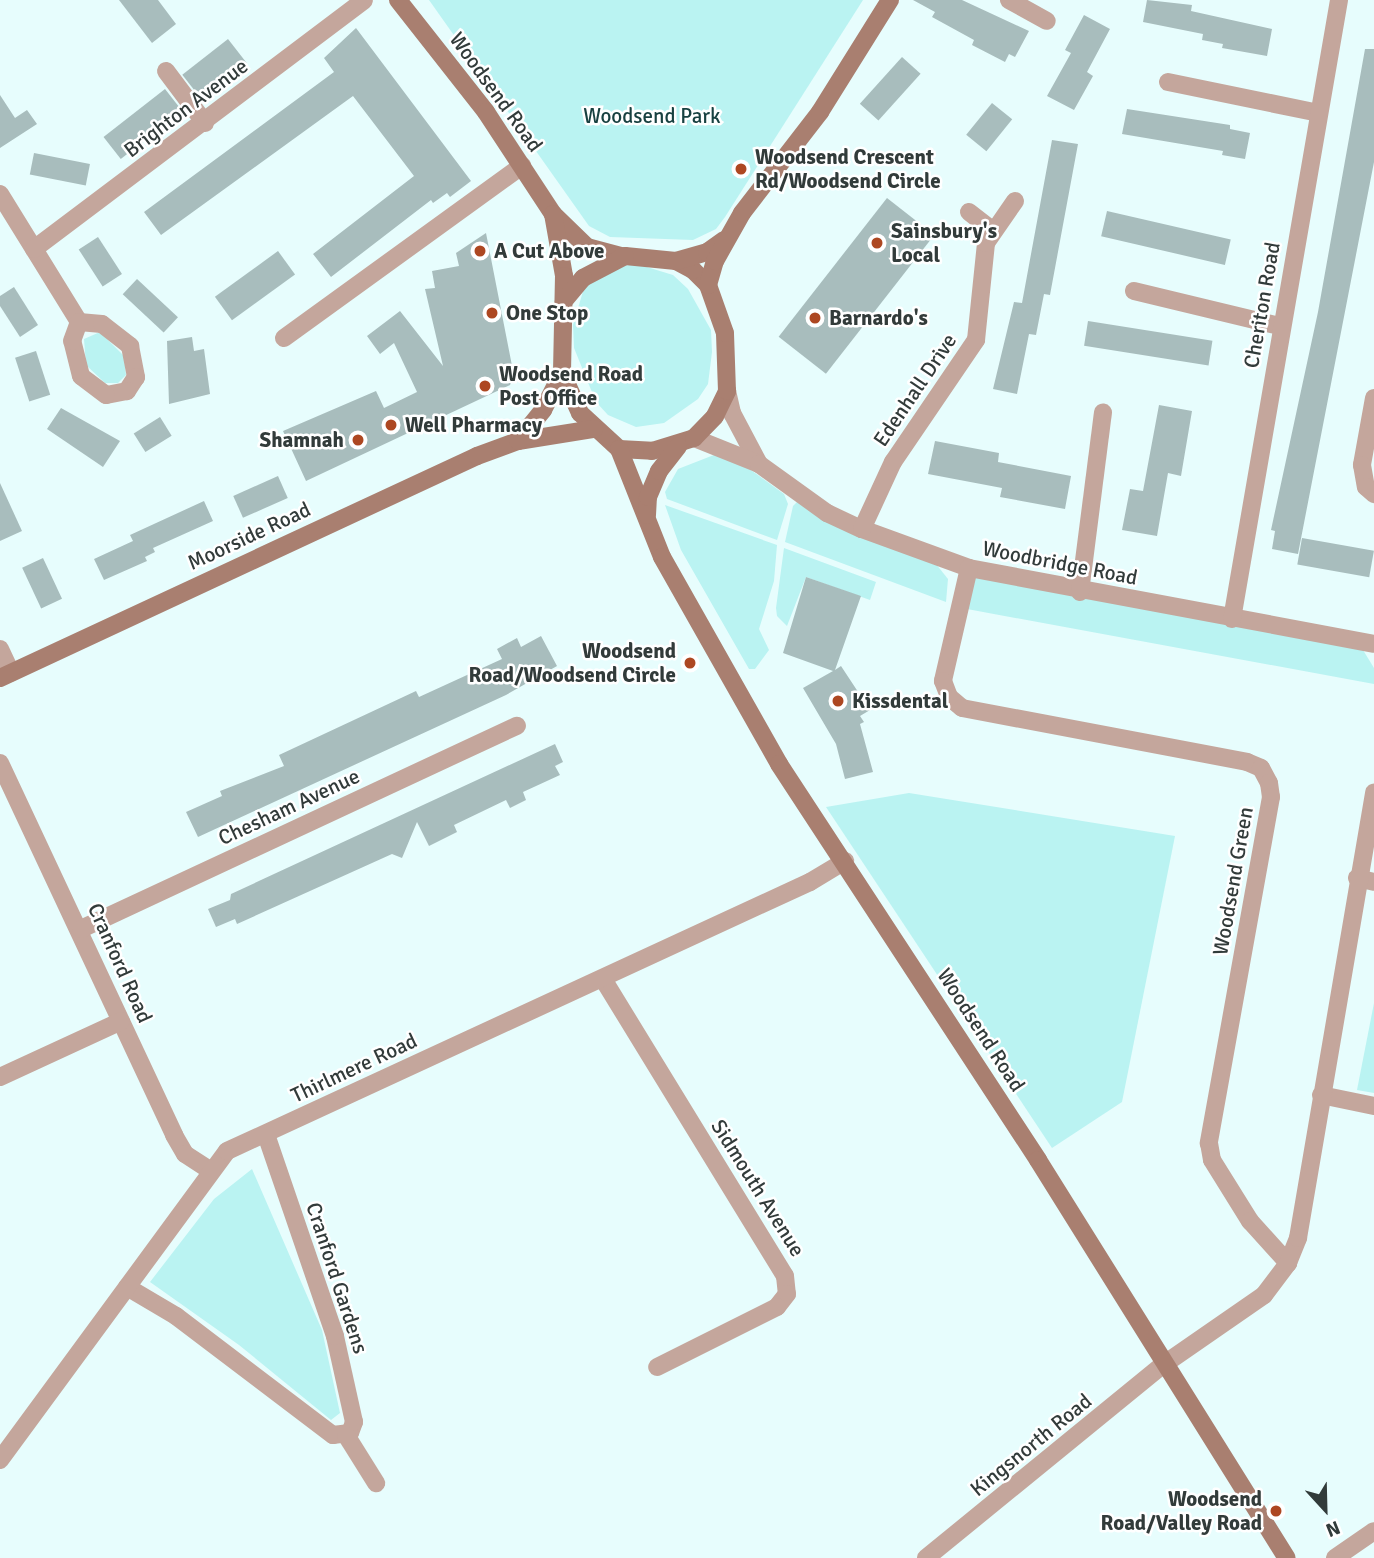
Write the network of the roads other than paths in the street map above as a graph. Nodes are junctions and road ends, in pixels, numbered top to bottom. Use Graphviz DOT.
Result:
graph roads {
  1 [pos="364,0"];
  2 [pos="398,0"];
  3 [pos="890,0"];
  4 [pos="1339,0"];
  5 [pos="1014,1"];
  6 [pos="1047,21"];
  7 [pos="166,71"];
  8 [pos="1168,82"];
  9 [pos="1320,113"];
  10 [pos="205,122"];
  11 [pos="522,166"];
  12 [pos="0,194"];
  13 [pos="1015,201"];
  14 [pos="969,212"];
  15 [pos="553,214"];
  16 [pos="992,230"];
  17 [pos="729,235"];
  18 [pos="34,249"];
  19 [pos="625,256"];
  20 [pos="676,261"];
  21 [pos="708,285"];
  22 [pos="1134,291"];
  23 [pos="564,301"];
  24 [pos="79,322"];
  25 [pos="1280,326"];
  26 [pos="284,338"];
  27 [pos="562,373"];
  28 [pos="727,391"];
  29 [pos="1374,398"];
  30 [pos="1103,412"];
  31 [pos="594,429"];
  32 [pos="694,438"];
  33 [pos="518,441"];
  34 [pos="678,447"];
  35 [pos="619,449"];
  36 [pos="759,464"];
  37 [pos="1374,494"];
  38 [pos="647,521"];
  39 [pos="862,529"];
  40 [pos="969,568"];
  41 [pos="1080,592"];
  42 [pos="1232,619"];
  43 [pos="1374,644"];
  44 [pos="0,649"];
  45 [pos="5,675"];
  46 [pos="517,726"];
  47 [pos="0,763"];
  48 [pos="1374,792"];
  49 [pos="845,861"];
  50 [pos="1365,880"];
  51 [pos="81,929"];
  52 [pos="603,979"];
  53 [pos="121,1021"];
  54 [pos="0,1077"];
  55 [pos="1321,1095"];
  56 [pos="1374,1106"];
  57 [pos="266,1134"];
  58 [pos="210,1170"];
  59 [pos="1288,1263"];
  60 [pos="127,1287"];
  61 [pos="1163,1364"];
  62 [pos="657,1367"];
  63 [pos="346,1435"];
  64 [pos="0,1460"];
  65 [pos="376,1482"];
  66 [pos="1374,1531"];
  67 [pos="926,1558"];
  68 [pos="1286,1558"];
  69 [pos="1335,1558"];
  1 -- 10 [label="street, Brighton Avenue"];
  2 -- 11 [label="street, Woodsend Road"];
  3 -- 17 [label="street"];
  4 -- 9 [label="street, Cheriton Road"];
  5 -- 6 [label="street"];
  7 -- 10 [label="street"];
  8 -- 9 [label="street"];
  9 -- 25 [label="street, Cheriton Road"];
  10 -- 18 [label="street, Brighton Avenue"];
  11 -- 15 [label="street, Woodsend Road"];
  11 -- 26 [label="street"];
  12 -- 18 [label="street"];
  13 -- 16 [label="street, Edenhall Drive"];
  14 -- 16 [label="street"];
  15 -- 19 [label="street, Woodsend Road"];
  15 -- 23 [label="street, Woodsend Road"];
  16 -- 39 [label="street, Edenhall Drive"];
  17 -- 20 [label="street"];
  17 -- 21 [label="street"];
  18 -- 24 [label="street"];
  19 -- 20 [label="street"];
  19 -- 23 [label="street"];
  20 -- 21 [label="street"];
  21 -- 28 [label="street"];
  22 -- 25 [label="street"];
  23 -- 27 [label="street"];
  25 -- 42 [label="street, Cheriton Road"];
  27 -- 31 [label="street"];
  27 -- 33 [label="street"];
  28 -- 32 [label="street"];
  28 -- 36 [label="street, Woodbridge Road"];
  29 -- 37 [label="street"];
  30 -- 41 [label="street"];
  31 -- 33 [label="street, Moorside Road"];
  31 -- 35 [label="street"];
  32 -- 34 [label="street"];
  32 -- 36 [label="street, Woodbridge Road"];
  33 -- 45 [label="street, Moorside Road"];
  34 -- 35 [label="street"];
  34 -- 38 [label="street"];
  35 -- 38 [label="street, Woodsend Road"];
  36 -- 39 [label="street, Woodbridge Road"];
  38 -- 49 [label="street, Woodsend Road"];
  39 -- 40 [label="street, Woodbridge Road"];
  40 -- 41 [label="street, Woodbridge Road"];
  40 -- 59 [label="street, Woodsend Green"];
  41 -- 42 [label="street, Woodbridge Road"];
  42 -- 43 [label="street, Woodbridge Road"];
  44 -- 45 [label="street"];
  46 -- 51 [label="street, Chesham Avenue"];
  47 -- 51 [label="street, Cranford Road"];
  48 -- 50 [label="street, Kingsnorth Road"];
  49 -- 52 [label="street, Thirlmere Road"];
  49 -- 61 [label="street, Woodsend Road"];
  50 -- 55 [label="street, Kingsnorth Road"];
  51 -- 53 [label="street, Cranford Road"];
  52 -- 57 [label="street, Thirlmere Road"];
  52 -- 62 [label="street, Sidmouth Avenue"];
  53 -- 54 [label="street"];
  53 -- 58 [label="street, Cranford Road"];
  55 -- 56 [label="street"];
  55 -- 59 [label="street, Kingsnorth Road"];
  57 -- 58 [label="street, Thirlmere Road"];
  57 -- 63 [label="street, Cranford Gardens"];
  58 -- 60 [label="street, Thirlmere Road"];
  59 -- 61 [label="street, Kingsnorth Road"];
  60 -- 63 [label="street"];
  60 -- 64 [label="street, Thirlmere Road"];
  61 -- 67 [label="street, Kingsnorth Road"];
  61 -- 68 [label="street, Woodsend Road"];
  63 -- 65 [label="street"];
  66 -- 69 [label="street"];
}
